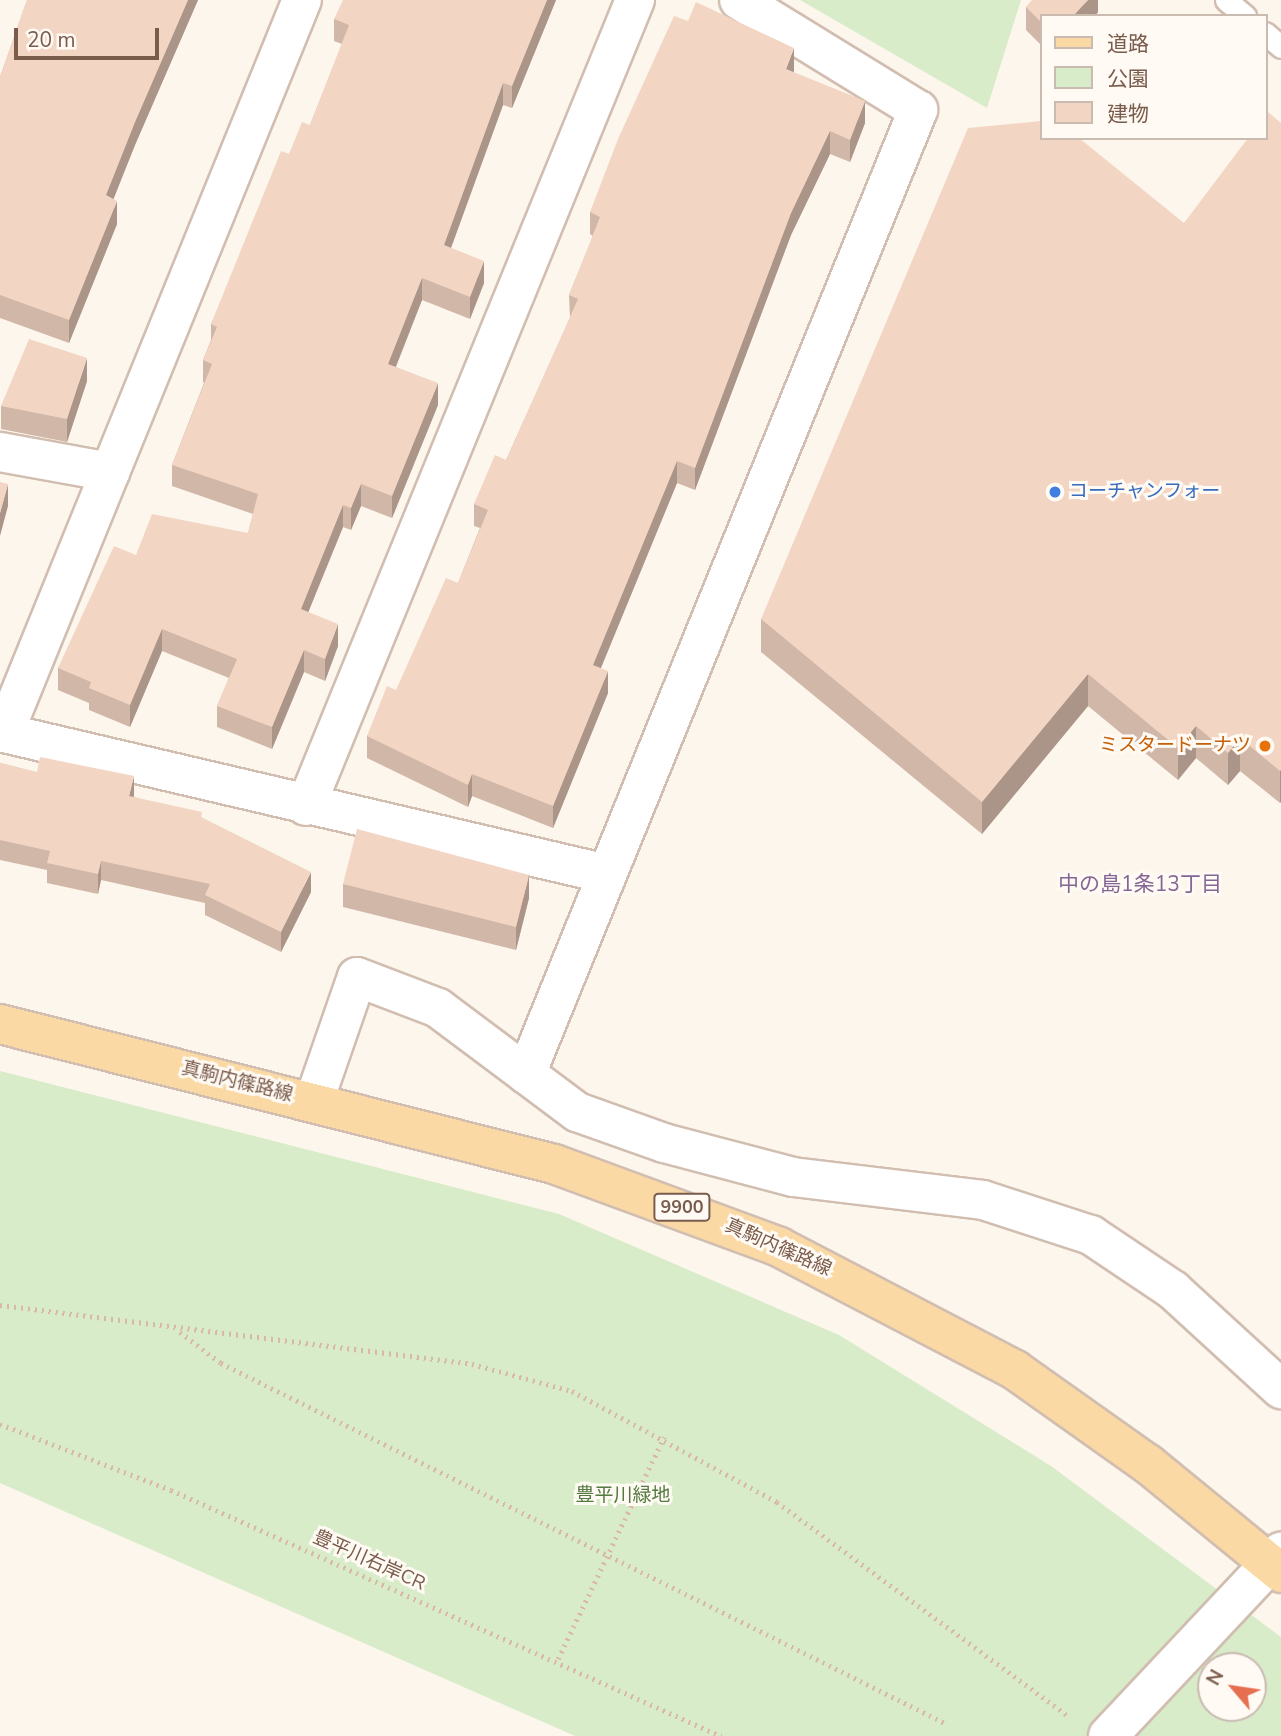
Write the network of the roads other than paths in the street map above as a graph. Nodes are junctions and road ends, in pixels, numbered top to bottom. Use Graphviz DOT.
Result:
graph roads {
  1 [pos="302,0"];
  2 [pos="635,0"];
  3 [pos="740,0"];
  4 [pos="1226,0"];
  5 [pos="1243,14"];
  6 [pos="1267,35"];
  7 [pos="1281,47"];
  8 [pos="0,452"];
  9 [pos="110,472"];
  10 [pos="2,732"];
  11 [pos="306,806"];
  12 [pos="607,874"];
  13 [pos="0,1024"];
  14 [pos="526,1074"];
  15 [pos="314,1101"];
  16 [pos="1281,1389"];
  17 [pos="1277,1563"];
  18 [pos="1108,1736"];
  1 -- 9 [label="street"];
  2 -- 11 [label="street"];
  3 -- 12 [label="street"];
  4 -- 5 [label="lane"];
  6 -- 7 [label="lane"];
  8 -- 9 [label="street"];
  9 -- 10 [label="street"];
  10 -- 11 [label="street"];
  11 -- 12 [label="street"];
  12 -- 14 [label="street"];
  13 -- 15 [label="main road, 真駒内篠路線 / 9900"];
  14 -- 15 [label="street"];
  14 -- 16 [label="street"];
  15 -- 17 [label="main road, 真駒内篠路線 / 9900"];
  17 -- 18 [label="street"];
}
